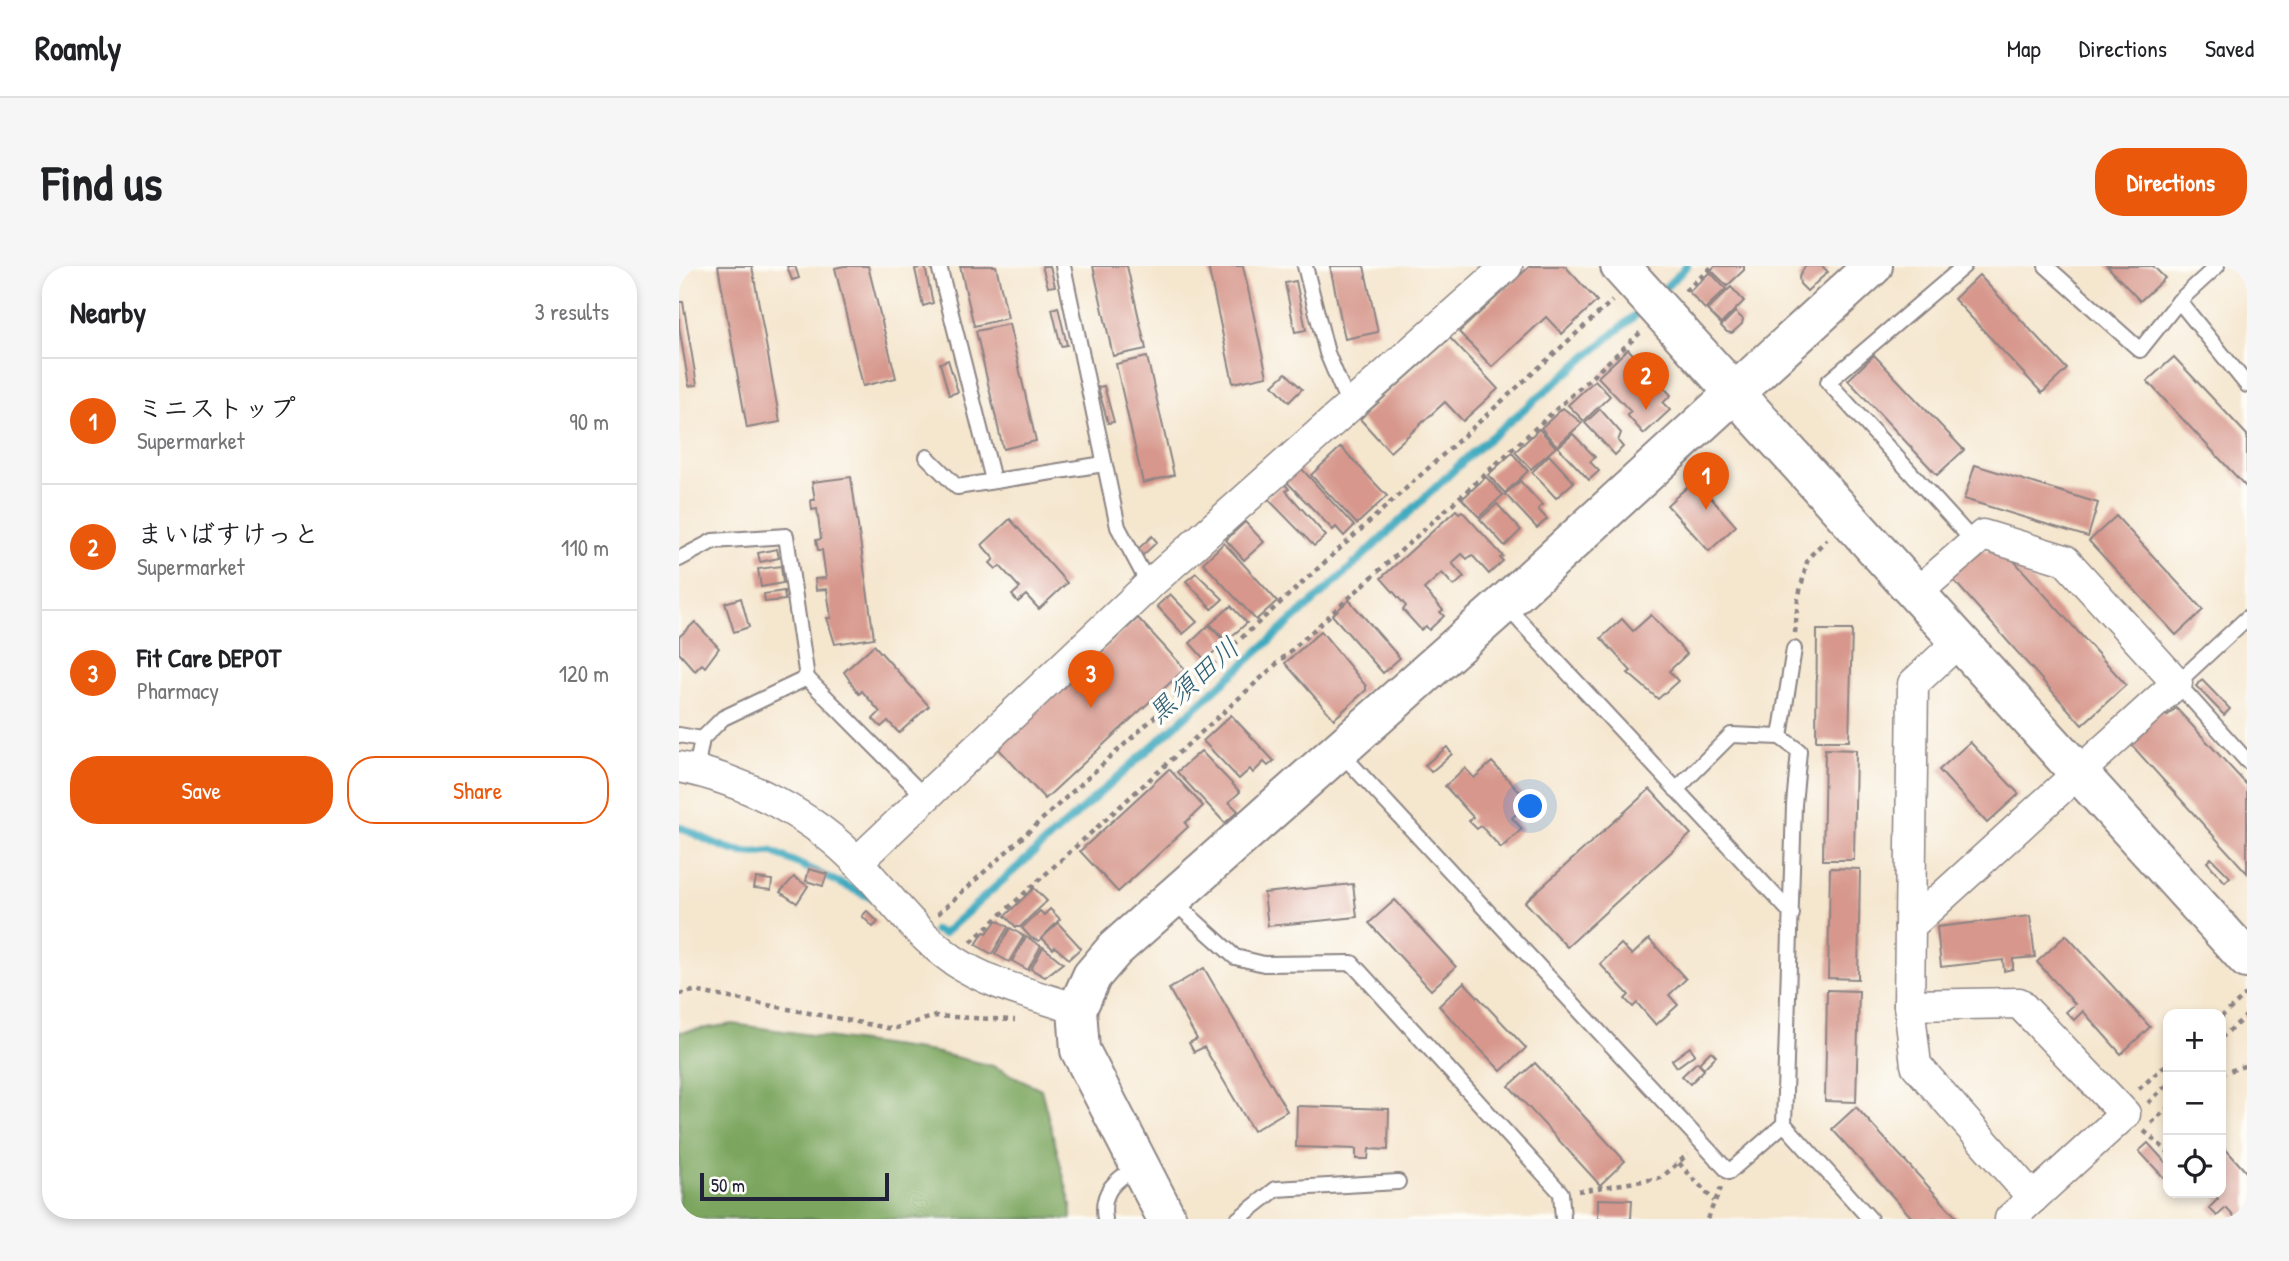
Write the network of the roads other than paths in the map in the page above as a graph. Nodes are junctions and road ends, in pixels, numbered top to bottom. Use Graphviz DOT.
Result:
graph roads {
  1 [pos="939,266"];
  2 [pos="1063,266"];
  3 [pos="1305,266"];
  4 [pos="1507,266"];
  5 [pos="1873,266"];
  6 [pos="1963,266"];
  7 [pos="2046,266"];
  8 [pos="2217,266"];
  9 [pos="1642,290"];
  10 [pos="2179,301"];
  11 [pos="2247,385"];
  12 [pos="1734,395"];
  13 [pos="1350,408"];
  14 [pos="926,457"];
  15 [pos="1104,464"];
  16 [pos="993,480"];
  17 [pos="1973,541"];
  18 [pos="679,559"];
  19 [pos="1149,585"];
  20 [pos="1914,595"];
  21 [pos="1504,604"];
  22 [pos="2247,618"];
  23 [pos="1958,642"];
  24 [pos="1794,649"];
  25 [pos="807,678"];
  26 [pos="2177,682"];
  27 [pos="679,736"];
  28 [pos="1780,737"];
  29 [pos="702,739"];
  30 [pos="1339,751"];
  31 [pos="2247,761"];
  32 [pos="687,769"];
  33 [pos="2080,774"];
  34 [pos="1676,790"];
  35 [pos="924,796"];
  36 [pos="857,862"];
  37 [pos="1171,898"];
  38 [pos="1792,914"];
  39 [pos="1910,926"];
  40 [pos="2247,959"];
  41 [pos="1065,1005"];
  42 [pos="1909,1005"];
  43 [pos="1784,1124"];
  44 [pos="1139,1166"];
  45 [pos="1398,1182"];
  46 [pos="2032,1198"];
  47 [pos="1105,1219"];
  48 [pos="1167,1219"];
  49 [pos="1238,1219"];
  50 [pos="1563,1219"];
  51 [pos="1870,1219"];
  52 [pos="2010,1219"];
  1 -- 16 [label="lane"];
  2 -- 15 [label="lane"];
  3 -- 13 [label="lane"];
  4 -- 13 [label="street"];
  5 -- 12 [label="street"];
  6 -- 17 [label="lane"];
  7 -- 10 [label="lane"];
  8 -- 10 [label="lane"];
  9 -- 12 [label="street"];
  10 -- 11 [label="lane"];
  12 -- 20 [label="street"];
  12 -- 21 [label="street"];
  13 -- 19 [label="street"];
  14 -- 16 [label="lane"];
  15 -- 16 [label="lane"];
  15 -- 19 [label="lane"];
  17 -- 20 [label="street"];
  17 -- 26 [label="street"];
  18 -- 25 [label="lane"];
  19 -- 35 [label="street"];
  20 -- 23 [label="street"];
  21 -- 30 [label="street"];
  21 -- 34 [label="lane"];
  22 -- 26 [label="lane"];
  23 -- 33 [label="street"];
  23 -- 39 [label="street"];
  24 -- 28 [label="lane"];
  25 -- 29 [label="lane"];
  25 -- 35 [label="lane"];
  26 -- 31 [label="lane"];
  26 -- 33 [label="street"];
  27 -- 29 [label="lane"];
  28 -- 34 [label="lane"];
  28 -- 38 [label="lane"];
  29 -- 32 [label="lane"];
  30 -- 37 [label="street"];
  30 -- 43 [label="lane"];
  32 -- 36 [label="street"];
  33 -- 39 [label="street"];
  33 -- 40 [label="street"];
  34 -- 38 [label="lane"];
  35 -- 36 [label="street"];
  36 -- 41 [label="street"];
  37 -- 41 [label="street"];
  37 -- 50 [label="lane"];
  38 -- 43 [label="lane"];
  39 -- 42 [label="street"];
  41 -- 44 [label="street"];
  42 -- 46 [label="street"];
  42 -- 46 [label="street"];
  43 -- 51 [label="lane"];
  44 -- 47 [label="lane"];
  44 -- 48 [label="street"];
  45 -- 49 [label="lane"];
  46 -- 52 [label="street"];
}
